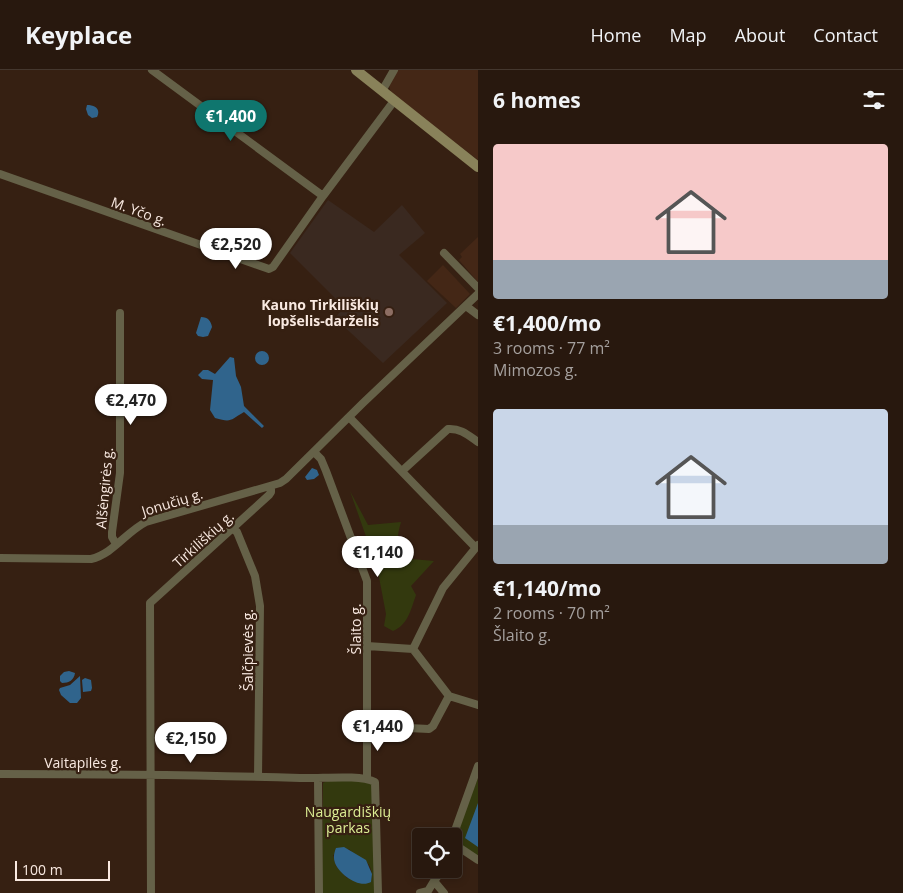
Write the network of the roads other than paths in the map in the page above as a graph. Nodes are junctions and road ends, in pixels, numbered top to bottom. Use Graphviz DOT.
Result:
graph roads {
  1 [pos="152,70"];
  2 [pos="356,70"];
  3 [pos="394,70"];
  4 [pos="382,91"];
  5 [pos="394,101"];
  6 [pos="478,167"];
  7 [pos="0,174"];
  8 [pos="323,196"];
  9 [pos="444,253"];
  10 [pos="478,288"];
  11 [pos="478,294"];
  12 [pos="466,306"];
  13 [pos="120,313"];
  14 [pos="478,315"];
  15 [pos="350,417"];
  16 [pos="478,442"];
  17 [pos="314,452"];
  18 [pos="402,471"];
  19 [pos="271,487"];
  20 [pos="233,529"];
  21 [pos="116,544"];
  22 [pos="477,546"];
  23 [pos="0,558"];
  24 [pos="368,646"];
  25 [pos="413,649"];
  26 [pos="449,696"];
  27 [pos="478,705"];
  28 [pos="367,726"];
  29 [pos="478,766"];
  30 [pos="0,774"];
  31 [pos="151,775"];
  32 [pos="258,777"];
  33 [pos="366,778"];
  34 [pos="318,779"];
  35 [pos="456,828"];
  36 [pos="462,852"];
  37 [pos="478,860"];
  38 [pos="436,878"];
  39 [pos="434,881"];
  40 [pos="151,893"];
  41 [pos="319,893"];
  42 [pos="378,893"];
  43 [pos="420,893"];
  44 [pos="444,893"];
  1 -- 8 [label="street"];
  2 -- 4 [label="main road"];
  3 -- 4 [label="street"];
  4 -- 5 [label="main road"];
  5 -- 6 [label="main road"];
  5 -- 8 [label="street, M. Yčo g."];
  7 -- 8 [label="street, M. Yčo g."];
  9 -- 10 [label="street"];
  11 -- 12 [label="street, Tirkiliškių g."];
  12 -- 14 [label="street"];
  12 -- 15 [label="street, Tirkiliškių g."];
  13 -- 21 [label="street, Alšėngirės g."];
  15 -- 17 [label="street, Tirkiliškių g."];
  15 -- 18 [label="street"];
  16 -- 18 [label="street"];
  17 -- 19 [label="street, Tirkiliškių g."];
  17 -- 24 [label="street, Šlaito g."];
  18 -- 22 [label="street"];
  19 -- 20 [label="street, Tirkiliškių g."];
  19 -- 21 [label="street, Jonučių g."];
  20 -- 31 [label="street, Tirkiliškių g."];
  20 -- 32 [label="street, Šalčpievės g."];
  21 -- 23 [label="street, Jonučių g."];
  22 -- 25 [label="street"];
  24 -- 25 [label="street"];
  24 -- 28 [label="street, Šlaito g."];
  25 -- 26 [label="street"];
  26 -- 27 [label="street"];
  26 -- 28 [label="street"];
  28 -- 33 [label="street, Šlaito g."];
  29 -- 35 [label="street"];
  30 -- 31 [label="street, Vaitapilės g."];
  31 -- 32 [label="street, Vaitapilės g."];
  31 -- 40 [label="street, Tirkiliškių g."];
  32 -- 34 [label="street, Vaitapilės g."];
  33 -- 34 [label="street, Vaitapilės g."];
  33 -- 42 [label="street, Vaitapilės g."];
  34 -- 41 [label="street"];
  36 -- 37 [label="street"];
  38 -- 39 [label="street"];
  39 -- 43 [label="street"];
  39 -- 44 [label="street"];
}
